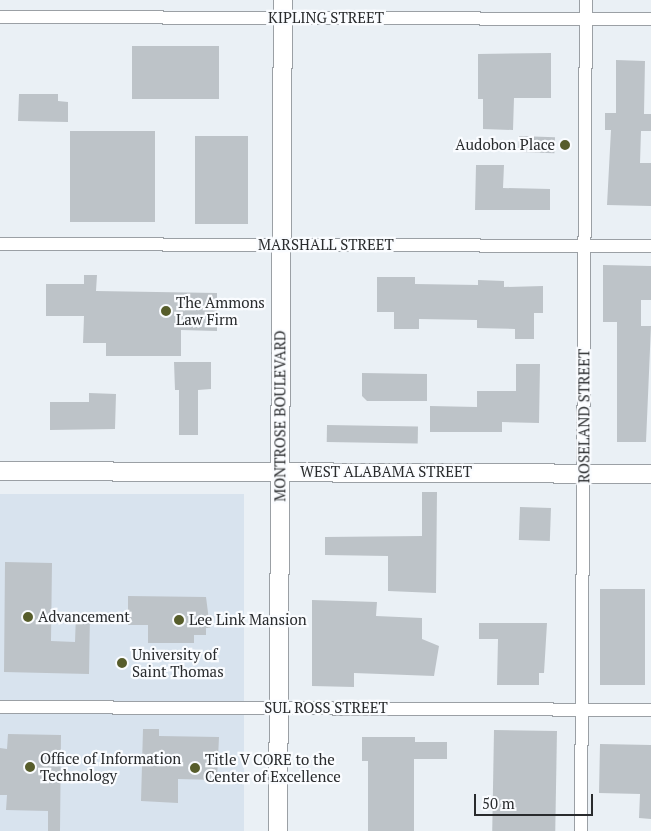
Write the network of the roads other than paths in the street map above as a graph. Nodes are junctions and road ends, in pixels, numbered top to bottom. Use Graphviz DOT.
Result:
graph roads {
  1 [pos="283,0"];
  2 [pos="586,0"];
  3 [pos="0,17"];
  4 [pos="283,18"];
  5 [pos="586,19"];
  6 [pos="651,19"];
  7 [pos="0,244"];
  8 [pos="281,245"];
  9 [pos="585,246"];
  10 [pos="651,246"];
  11 [pos="0,471"];
  12 [pos="280,472"];
  13 [pos="584,473"];
  14 [pos="651,474"];
  15 [pos="0,707"];
  16 [pos="278,708"];
  17 [pos="582,709"];
  18 [pos="651,710"];
  19 [pos="278,831"];
  20 [pos="581,831"];
  1 -- 4 [label="main road, MONTROSE BOULEVARD"];
  2 -- 5 [label="street, ROSELAND STREET"];
  3 -- 4 [label="street, KIPLING STREET"];
  4 -- 5 [label="street, KIPLING STREET"];
  4 -- 8 [label="main road, MONTROSE BOULEVARD"];
  5 -- 6 [label="street, KIPLING STREET"];
  5 -- 9 [label="street, ROSELAND STREET"];
  7 -- 8 [label="street, MARSHALL STREET"];
  8 -- 9 [label="street, MARSHALL STREET"];
  8 -- 12 [label="main road, MONTROSE BOULEVARD"];
  9 -- 10 [label="street, MARSHALL STREET"];
  9 -- 13 [label="street, ROSELAND STREET"];
  11 -- 12 [label="main road, WEST ALABAMA STREET"];
  12 -- 13 [label="main road, WEST ALABAMA STREET"];
  12 -- 16 [label="main road, MONTROSE BOULEVARD"];
  13 -- 14 [label="main road, WEST ALABAMA STREET"];
  13 -- 17 [label="street, ROSELAND STREET"];
  15 -- 16 [label="street, SUL ROSS STREET"];
  16 -- 17 [label="street, SUL ROSS STREET"];
  16 -- 19 [label="main road, MONTROSE BOULEVARD"];
  17 -- 18 [label="street, SUL ROSS STREET"];
  17 -- 20 [label="street, ROSELAND STREET"];
}
